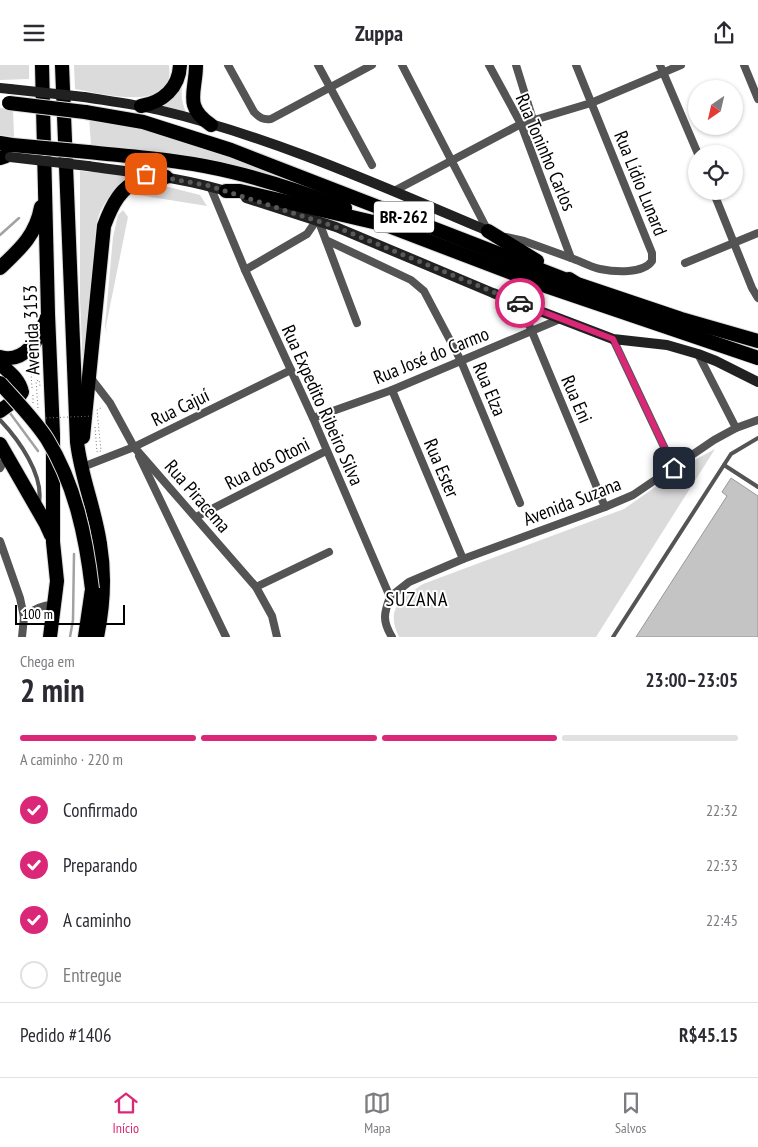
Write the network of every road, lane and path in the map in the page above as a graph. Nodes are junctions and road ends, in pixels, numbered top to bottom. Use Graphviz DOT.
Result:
graph roads {
  1 [pos="42,65"];
  2 [pos="62,65"];
  3 [pos="69,65"];
  4 [pos="180,65"];
  5 [pos="196,65"];
  6 [pos="228,65"];
  7 [pos="318,65"];
  8 [pos="372,65"];
  9 [pos="402,65"];
  10 [pos="489,65"];
  11 [pos="516,65"];
  12 [pos="576,65"];
  13 [pos="660,65"];
  14 [pos="681,65"];
  15 [pos="744,65"];
  16 [pos="664,73"];
  17 [pos="5,88"];
  18 [pos="63,88"];
  19 [pos="331,89"];
  20 [pos="758,99"];
  21 [pos="4,103"];
  22 [pos="591,103"];
  23 [pos="142,106"];
  24 [pos="533,120"];
  25 [pos="521,124"];
  26 [pos="211,125"];
  27 [pos="694,145"];
  28 [pos="5,152"];
  29 [pos="88,159"];
  30 [pos="453,161"];
  31 [pos="372,165"];
  32 [pos="166,177"];
  33 [pos="210,186"];
  34 [pos="46,190"];
  35 [pos="226,191"];
  36 [pos="394,191"];
  37 [pos="717,200"];
  38 [pos="317,222"];
  39 [pos="386,225"];
  40 [pos="491,233"];
  41 [pos="758,233"];
  42 [pos="326,240"];
  43 [pos="735,243"];
  44 [pos="570,255"];
  45 [pos="685,263"];
  46 [pos="0,268"];
  47 [pos="245,270"];
  48 [pos="577,283"];
  49 [pos="758,298"];
  50 [pos="520,303"];
  51 [pos="48,314"];
  52 [pos="560,319"];
  53 [pos="357,323"];
  54 [pos="531,330"];
  55 [pos="613,339"];
  56 [pos="756,340"];
  57 [pos="698,354"];
  58 [pos="0,357"];
  59 [pos="758,360"];
  60 [pos="461,361"];
  61 [pos="0,364"];
  62 [pos="291,370"];
  63 [pos="51,372"];
  64 [pos="89,377"];
  65 [pos="758,382"];
  66 [pos="0,383"];
  67 [pos="392,390"];
  68 [pos="110,403"];
  69 [pos="42,409"];
  70 [pos="0,411"];
  71 [pos="94,416"];
  72 [pos="42,418"];
  73 [pos="313,418"];
  74 [pos="0,420"];
  75 [pos="758,420"];
  76 [pos="95,425"];
  77 [pos="736,428"];
  78 [pos="758,438"];
  79 [pos="134,447"];
  80 [pos="326,451"];
  81 [pos="2,456"];
  82 [pos="80,464"];
  83 [pos="724,465"];
  84 [pos="674,468"];
  85 [pos="758,487"];
  86 [pos="520,503"];
  87 [pos="605,507"];
  88 [pos="38,511"];
  89 [pos="196,517"];
  90 [pos="0,541"];
  91 [pos="53,542"];
  92 [pos="329,552"];
  93 [pos="463,559"];
  94 [pos="256,587"];
  95 [pos="390,597"];
  96 [pos="54,600"];
  97 [pos="24,617"];
  98 [pos="22,637"];
  99 [pos="50,637"];
  100 [pos="85,637"];
  101 [pos="97,637"];
  102 [pos="226,637"];
  103 [pos="278,637"];
  104 [pos="392,637"];
  105 [pos="613,637"];
  1 -- 34 [label="highway, Avenida 3153"];
  2 -- 18 [label="highway"];
  3 -- 18 [label="highway"];
  4 -- 23 [label="highway"];
  5 -- 26 [label="highway"];
  6 -- 19 [label="street"];
  7 -- 19 [label="street"];
  8 -- 19 [label="street"];
  9 -- 30 [label="street"];
  10 -- 25 [label="street, Rua Toninho Carlos"];
  11 -- 24 [label="street"];
  12 -- 22 [label="street, Rua Lídio Lunard"];
  13 -- 16 [label="street"];
  14 -- 16 [label="street"];
  15 -- 20 [label="street"];
  16 -- 22 [label="street"];
  16 -- 27 [label="street"];
  17 -- 23 [label="main road, BR-262, bridge"];
  18 -- 82 [label="highway"];
  19 -- 31 [label="street"];
  21 -- 48 [label="highway, BR-262, bridge"];
  22 -- 24 [label="street"];
  22 -- 44 [label="street, Rua Lídio Lunard"];
  23 -- 26 [label="main road, BR-262"];
  24 -- 25 [label="street"];
  25 -- 30 [label="street"];
  25 -- 44 [label="street, Rua Toninho Carlos"];
  26 -- 36 [label="main road, BR-262"];
  28 -- 29 [label="highway, BR-262, bridge"];
  29 -- 32 [label="main road, BR-262"];
  29 -- 39 [label="highway, BR-262"];
  30 -- 36 [label="street"];
  30 -- 40 [label="street"];
  32 -- 33 [label="main road, BR-262"];
  32 -- 64 [label="highway"];
  33 -- 35 [label="main road, BR-262"];
  33 -- 47 [label="street, Rua Expedito Ribeiro Silva"];
  34 -- 46 [label="highway"];
  34 -- 51 [label="highway, Avenida 3153"];
  35 -- 38 [label="main road"];
  35 -- 39 [label="highway"];
  36 -- 40 [label="main road, BR-262"];
  37 -- 43 [label="street"];
  38 -- 42 [label="street"];
  38 -- 47 [label="street"];
  38 -- 50 [label="main road"];
  39 -- 59 [label="highway, BR-262"];
  40 -- 44 [label="street, Rua Lídio Lunard"];
  40 -- 48 [label="highway"];
  41 -- 43 [label="street"];
  42 -- 53 [label="street"];
  42 -- 60 [label="street, Rua Elza"];
  43 -- 45 [label="street"];
  43 -- 49 [label="street"];
  47 -- 62 [label="street, Rua Expedito Ribeiro Silva"];
  48 -- 56 [label="highway, BR-262"];
  50 -- 52 [label="main road"];
  50 -- 54 [label="street, Rua Eni"];
  51 -- 58 [label="highway"];
  51 -- 63 [label="highway, Avenida 3153"];
  52 -- 54 [label="street, Rua José do Carmo"];
  52 -- 55 [label="main road"];
  54 -- 60 [label="street, Rua José do Carmo"];
  54 -- 87 [label="street, Rua Eni"];
  55 -- 57 [label="main road"];
  55 -- 84 [label="street"];
  57 -- 65 [label="main road"];
  57 -- 77 [label="street"];
  60 -- 67 [label="street, Rua José do Carmo"];
  60 -- 86 [label="street, Rua Elza"];
  61 -- 70 [label="highway"];
  62 -- 73 [label="street, Rua Expedito Ribeiro Silva"];
  62 -- 79 [label="street, Rua Cajuí"];
  63 -- 69 [label="path"];
  63 -- 91 [label="highway, Avenida 3153"];
  64 -- 68 [label="street, Rua Piracema"];
  64 -- 82 [label="highway"];
  66 -- 100 [label="highway, bridge"];
  67 -- 73 [label="street, Rua José do Carmo"];
  67 -- 93 [label="street, Rua Ester"];
  68 -- 76 [label="path"];
  68 -- 79 [label="street, Rua Piracema"];
  71 -- 72 [label="path, bridge"];
  73 -- 80 [label="street, Rua Expedito Ribeiro Silva"];
  74 -- 88 [label="lane"];
  75 -- 77 [label="street, Avenida Suzana"];
  77 -- 84 [label="street, Avenida Suzana"];
  78 -- 83 [label="lane"];
  79 -- 82 [label="street, Rua Cajuí"];
  79 -- 89 [label="street, Rua Piracema"];
  79 -- 102 [label="street"];
  80 -- 89 [label="street, Rua dos Otoni"];
  80 -- 95 [label="street, Rua Expedito Ribeiro Silva"];
  81 -- 88 [label="highway"];
  82 -- 101 [label="highway"];
  83 -- 85 [label="lane"];
  83 -- 105 [label="lane"];
  84 -- 87 [label="street, Avenida Suzana"];
  87 -- 93 [label="street, Avenida Suzana"];
  88 -- 91 [label="highway"];
  89 -- 94 [label="street, Rua Piracema"];
  90 -- 97 [label="street"];
  91 -- 96 [label="highway, Avenida 3153"];
  92 -- 94 [label="street"];
  93 -- 95 [label="street, Avenida Suzana"];
  94 -- 103 [label="street, Rua Piracema"];
  95 -- 104 [label="street"];
  96 -- 97 [label="street"];
  96 -- 99 [label="highway, Avenida 3153"];
  97 -- 98 [label="street"];
}
